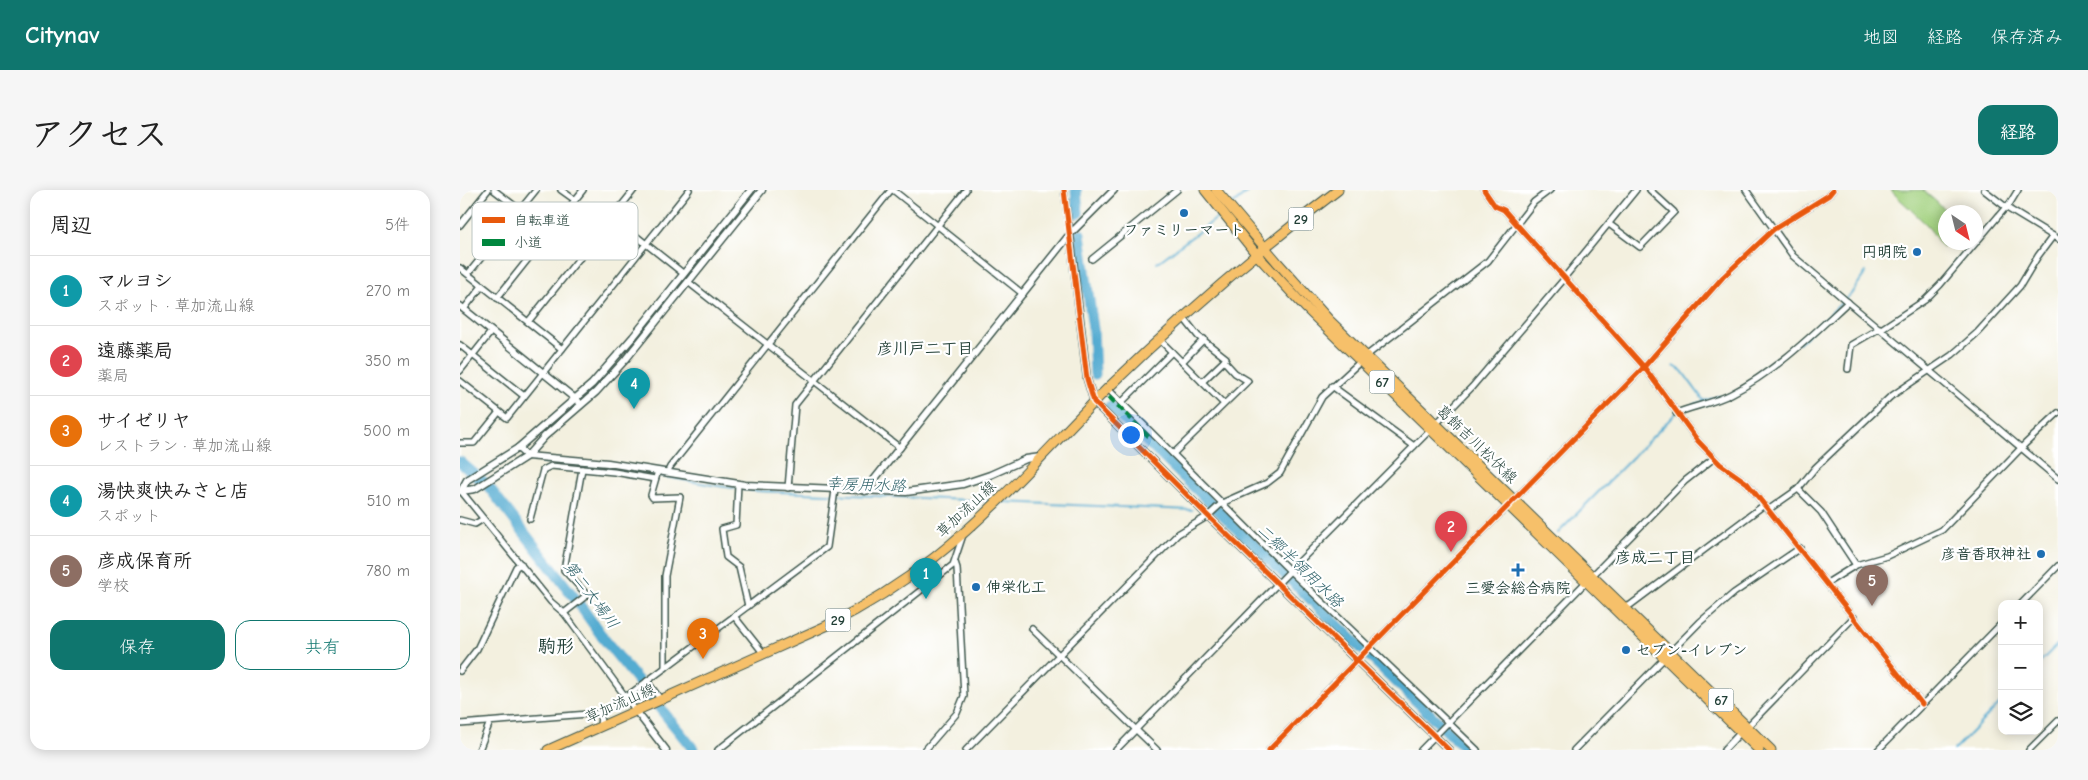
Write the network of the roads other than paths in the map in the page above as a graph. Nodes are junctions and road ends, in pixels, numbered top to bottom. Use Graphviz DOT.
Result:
graph roads {
  1 [pos="488,190"];
  2 [pos="494,190"];
  3 [pos="536,190"];
  4 [pos="561,190"];
  5 [pos="583,190"];
  6 [pos="634,190"];
  7 [pos="689,190"];
  8 [pos="751,190"];
  9 [pos="762,190"];
  10 [pos="892,190"];
  11 [pos="966,190"];
  12 [pos="1064,190"];
  13 [pos="1114,190"];
  14 [pos="1177,190"];
  15 [pos="1205,190"];
  16 [pos="1216,190"];
  17 [pos="1338,190"];
  18 [pos="1484,190"];
  19 [pos="1550,190"];
  20 [pos="1636,190"];
  21 [pos="1650,190"];
  22 [pos="1746,190"];
  23 [pos="1833,190"];
  24 [pos="1984,190"];
  25 [pos="2018,190"];
  26 [pos="575,200"];
  27 [pos="478,202"];
  28 [pos="510,202"];
  29 [pos="526,202"];
  30 [pos="624,202"];
  31 [pos="2006,208"];
  32 [pos="472,210"];
  33 [pos="1516,224"];
  34 [pos="1609,224"];
  35 [pos="460,225"];
  36 [pos="937,226"];
  37 [pos="1774,229"];
  38 [pos="1070,234"];
  39 [pos="638,238"];
  40 [pos="2056,238"];
  41 [pos="646,244"];
  42 [pos="1265,248"];
  43 [pos="638,254"];
  44 [pos="1258,255"];
  45 [pos="1092,259"];
  46 [pos="479,260"];
  47 [pos="528,260"];
  48 [pos="578,260"];
  49 [pos="633,260"];
  50 [pos="460,268"];
  51 [pos="468,274"];
  52 [pos="684,274"];
  53 [pos="1564,278"];
  54 [pos="688,282"];
  55 [pos="482,286"];
  56 [pos="1022,294"];
  57 [pos="497,298"];
  58 [pos="1848,302"];
  59 [pos="462,308"];
  60 [pos="1183,317"];
  61 [pos="528,322"];
  62 [pos="1880,329"];
  63 [pos="491,332"];
  64 [pos="1159,339"];
  65 [pos="1204,340"];
  66 [pos="460,345"];
  67 [pos="767,345"];
  68 [pos="562,349"];
  69 [pos="1172,352"];
  70 [pos="473,355"];
  71 [pos="1363,359"];
  72 [pos="1224,361"];
  73 [pos="1182,362"];
  74 [pos="1644,367"];
  75 [pos="1848,369"];
  76 [pos="1930,371"];
  77 [pos="460,372"];
  78 [pos="543,373"];
  79 [pos="460,381"];
  80 [pos="813,382"];
  81 [pos="1202,382"];
  82 [pos="1332,386"];
  83 [pos="1108,389"];
  84 [pos="524,396"];
  85 [pos="576,399"];
  86 [pos="1094,402"];
  87 [pos="1121,403"];
  88 [pos="583,404"];
  89 [pos="1223,404"];
  90 [pos="499,412"];
  91 [pos="1676,413"];
  92 [pos="2058,413"];
  93 [pos="1433,427"];
  94 [pos="460,443"];
  95 [pos="1414,446"];
  96 [pos="518,448"];
  97 [pos="900,448"];
  98 [pos="2021,448"];
  99 [pos="1173,454"];
  100 [pos="527,456"];
  101 [pos="1040,456"];
  102 [pos="1714,458"];
  103 [pos="582,469"];
  104 [pos="658,471"];
  105 [pos="668,472"];
  106 [pos="655,479"];
  107 [pos="2058,480"];
  108 [pos="738,484"];
  109 [pos="788,488"];
  110 [pos="1798,489"];
  111 [pos="460,490"];
  112 [pos="835,490"];
  113 [pos="866,491"];
  114 [pos="1515,500"];
  115 [pos="1222,503"];
  116 [pos="1508,507"];
  117 [pos="1766,508"];
  118 [pos="1208,516"];
  119 [pos="483,519"];
  120 [pos="530,519"];
  121 [pos="460,520"];
  122 [pos="964,532"];
  123 [pos="1800,548"];
  124 [pos="955,562"];
  125 [pos="521,564"];
  126 [pos="1856,564"];
  127 [pos="2058,566"];
  128 [pos="1287,574"];
  129 [pos="1589,579"];
  130 [pos="1827,583"];
  131 [pos="1278,584"];
  132 [pos="2025,600"];
  133 [pos="748,606"];
  134 [pos="1625,609"];
  135 [pos="564,613"];
  136 [pos="734,616"];
  137 [pos="1854,617"];
  138 [pos="1998,627"];
  139 [pos="1032,629"];
  140 [pos="1370,648"];
  141 [pos="764,654"];
  142 [pos="1060,654"];
  143 [pos="1668,655"];
  144 [pos="1358,661"];
  145 [pos="665,668"];
  146 [pos="460,671"];
  147 [pos="647,681"];
  148 [pos="626,697"];
  149 [pos="661,700"];
  150 [pos="1922,704"];
  151 [pos="636,711"];
  152 [pos="2058,720"];
  153 [pos="490,722"];
  154 [pos="460,724"];
  155 [pos="1445,726"];
  156 [pos="600,727"];
  157 [pos="1136,730"];
  158 [pos="1744,730"];
  159 [pos="1435,736"];
  160 [pos="480,750"];
  161 [pos="548,750"];
  162 [pos="666,750"];
  163 [pos="718,750"];
  164 [pos="925,750"];
  165 [pos="966,750"];
  166 [pos="1116,750"];
  167 [pos="1157,750"];
  168 [pos="1269,750"];
  169 [pos="1421,750"];
  170 [pos="1450,750"];
  171 [pos="1477,750"];
  172 [pos="1574,750"];
  173 [pos="1724,750"];
  174 [pos="1759,750"];
  175 [pos="1771,750"];
  176 [pos="1878,750"];
  177 [pos="2029,750"];
  1 -- 27 [label="street"];
  2 -- 28 [label="street"];
  3 -- 29 [label="street"];
  4 -- 26 [label="street"];
  5 -- 26 [label="street"];
  6 -- 30 [label="street"];
  7 -- 41 [label="street"];
  8 -- 52 [label="street"];
  9 -- 54 [label="street"];
  10 -- 36 [label="street"];
  10 -- 67 [label="street"];
  11 -- 36 [label="street"];
  12 -- 38 [label="street"];
  13 -- 38 [label="street"];
  14 -- 45 [label="street"];
  15 -- 44 [label="main road, 葛飾吉川松伏線 / 67"];
  16 -- 42 [label="main road, 葛飾吉川松伏線 / 67"];
  17 -- 42 [label="main road, 草加流山線 / 29"];
  18 -- 33 [label="street"];
  19 -- 33 [label="street"];
  20 -- 34 [label="street"];
  21 -- 34 [label="street"];
  22 -- 37 [label="street"];
  23 -- 37 [label="street"];
  24 -- 31 [label="street"];
  25 -- 31 [label="street"];
  31 -- 40 [label="street"];
  31 -- 62 [label="street"];
  32 -- 35 [label="street"];
  33 -- 53 [label="street"];
  33 -- 71 [label="street"];
  34 -- 53 [label="street"];
  36 -- 56 [label="street"];
  36 -- 80 [label="street"];
  37 -- 58 [label="street"];
  37 -- 74 [label="street"];
  38 -- 56 [label="street"];
  38 -- 86 [label="street"];
  39 -- 41 [label="street"];
  40 -- 76 [label="street"];
  41 -- 43 [label="street"];
  41 -- 52 [label="street"];
  42 -- 44 [label="main road, 草加流山線 / 29"];
  42 -- 71 [label="main road, 葛飾吉川松伏線 / 67"];
  44 -- 60 [label="main road, 草加流山線 / 29"];
  44 -- 71 [label="main road, 葛飾吉川松伏線 / 67"];
  46 -- 51 [label="street"];
  47 -- 57 [label="street"];
  48 -- 61 [label="street"];
  49 -- 68 [label="street"];
  50 -- 51 [label="street"];
  51 -- 55 [label="street"];
  52 -- 85 [label="street"];
  53 -- 74 [label="street"];
  53 -- 93 [label="street"];
  54 -- 67 [label="street"];
  54 -- 88 [label="street"];
  55 -- 57 [label="street"];
  55 -- 59 [label="street"];
  56 -- 97 [label="street"];
  57 -- 61 [label="street"];
  58 -- 62 [label="street"];
  58 -- 91 [label="street"];
  59 -- 63 [label="street"];
  60 -- 64 [label="main road, 草加流山線 / 29"];
  60 -- 65 [label="street"];
  61 -- 68 [label="street"];
  62 -- 75 [label="street"];
  62 -- 76 [label="street"];
  63 -- 70 [label="street"];
  63 -- 78 [label="street"];
  64 -- 69 [label="street"];
  64 -- 83 [label="main road, 草加流山線 / 29"];
  65 -- 72 [label="street"];
  65 -- 73 [label="street"];
  66 -- 70 [label="street"];
  67 -- 80 [label="street"];
  67 -- 105 [label="street"];
  68 -- 78 [label="street"];
  69 -- 73 [label="street"];
  69 -- 87 [label="street"];
  70 -- 77 [label="street"];
  70 -- 84 [label="street"];
  71 -- 82 [label="street"];
  71 -- 93 [label="main road, 葛飾吉川松伏線 / 67"];
  72 -- 81 [label="street"];
  72 -- 89 [label="street"];
  73 -- 81 [label="street"];
  74 -- 91 [label="street"];
  74 -- 114 [label="street"];
  76 -- 98 [label="street"];
  76 -- 110 [label="street"];
  78 -- 84 [label="street"];
  78 -- 85 [label="street"];
  79 -- 90 [label="street"];
  80 -- 97 [label="street"];
  80 -- 109 [label="street"];
  81 -- 89 [label="street"];
  82 -- 95 [label="street"];
  82 -- 115 [label="street"];
  83 -- 86 [label="main road, 草加流山線 / 29"];
  83 -- 87 [label="street"];
  84 -- 90 [label="street"];
  85 -- 88 [label="street"];
  85 -- 96 [label="street"];
  86 -- 101 [label="main road, 草加流山線 / 29"];
  86 -- 118 [label="street"];
  87 -- 99 [label="street"];
  88 -- 100 [label="street"];
  89 -- 99 [label="street"];
  90 -- 94 [label="street"];
  91 -- 102 [label="street"];
  92 -- 98 [label="street"];
  93 -- 95 [label="street"];
  93 -- 114 [label="main road, 葛飾吉川松伏線 / 67"];
  93 -- 116 [label="main road, 葛飾吉川松伏線 / 67"];
  95 -- 128 [label="street"];
  96 -- 100 [label="street"];
  96 -- 111 [label="street"];
  97 -- 113 [label="street"];
  98 -- 107 [label="street"];
  98 -- 126 [label="street"];
  99 -- 115 [label="street"];
  100 -- 104 [label="street"];
  100 -- 111 [label="street"];
  101 -- 113 [label="street"];
  101 -- 122 [label="main road, 草加流山線 / 29"];
  102 -- 117 [label="street"];
  102 -- 129 [label="street"];
  103 -- 106 [label="street"];
  103 -- 120 [label="street"];
  103 -- 135 [label="street"];
  104 -- 105 [label="street"];
  104 -- 106 [label="street"];
  105 -- 108 [label="street"];
  106 -- 145 [label="street"];
  108 -- 109 [label="street"];
  108 -- 133 [label="street"];
  109 -- 112 [label="street"];
  110 -- 117 [label="street"];
  110 -- 126 [label="street"];
  111 -- 119 [label="street"];
  112 -- 113 [label="street"];
  112 -- 133 [label="street"];
  114 -- 116 [label="street"];
  114 -- 129 [label="main road, 葛飾吉川松伏線 / 67"];
  115 -- 118 [label="street"];
  115 -- 128 [label="street"];
  116 -- 129 [label="main road, 葛飾吉川松伏線 / 67"];
  116 -- 140 [label="street"];
  117 -- 123 [label="street"];
  117 -- 134 [label="street"];
  118 -- 131 [label="street"];
  118 -- 142 [label="street"];
  119 -- 121 [label="street"];
  119 -- 125 [label="street"];
  122 -- 124 [label="street"];
  122 -- 141 [label="main road, 草加流山線 / 29"];
  123 -- 130 [label="street"];
  123 -- 143 [label="street"];
  124 -- 163 [label="street"];
  124 -- 164 [label="street"];
  125 -- 135 [label="street"];
  125 -- 146 [label="street"];
  126 -- 130 [label="street"];
  127 -- 132 [label="street"];
  128 -- 131 [label="street"];
  128 -- 140 [label="street"];
  129 -- 134 [label="main road, 葛飾吉川松伏線 / 67"];
  129 -- 143 [label="main road, 葛飾吉川松伏線 / 67"];
  129 -- 155 [label="street"];
  130 -- 137 [label="street"];
  131 -- 144 [label="street"];
  131 -- 157 [label="street"];
  133 -- 136 [label="street"];
  134 -- 143 [label="main road, 葛飾吉川松伏線 / 67"];
  135 -- 148 [label="street"];
  136 -- 141 [label="street"];
  136 -- 145 [label="street"];
  137 -- 150 [label="street"];
  137 -- 158 [label="street"];
  138 -- 150 [label="street"];
  139 -- 142 [label="street"];
  140 -- 144 [label="street"];
  140 -- 155 [label="street"];
  141 -- 149 [label="main road, 草加流山線 / 29"];
  142 -- 157 [label="street"];
  142 -- 165 [label="street"];
  143 -- 158 [label="main road, 葛飾吉川松伏線 / 67"];
  143 -- 172 [label="street"];
  144 -- 159 [label="street"];
  144 -- 168 [label="street"];
  145 -- 147 [label="street"];
  147 -- 148 [label="street"];
  147 -- 149 [label="street"];
  148 -- 151 [label="street"];
  149 -- 151 [label="main road, 草加流山線 / 29"];
  150 -- 176 [label="street"];
  151 -- 156 [label="main road, 草加流山線 / 29"];
  151 -- 162 [label="street"];
  152 -- 177 [label="street"];
  153 -- 154 [label="street"];
  153 -- 156 [label="street"];
  153 -- 160 [label="street"];
  155 -- 159 [label="street"];
  155 -- 171 [label="street"];
  156 -- 161 [label="main road, 草加流山線 / 29"];
  157 -- 166 [label="street"];
  157 -- 167 [label="street"];
  158 -- 173 [label="street"];
  158 -- 174 [label="main road, 葛飾吉川松伏線 / 67"];
  158 -- 175 [label="main road, 葛飾吉川松伏線 / 67"];
  159 -- 169 [label="street"];
  159 -- 170 [label="street"];
}
